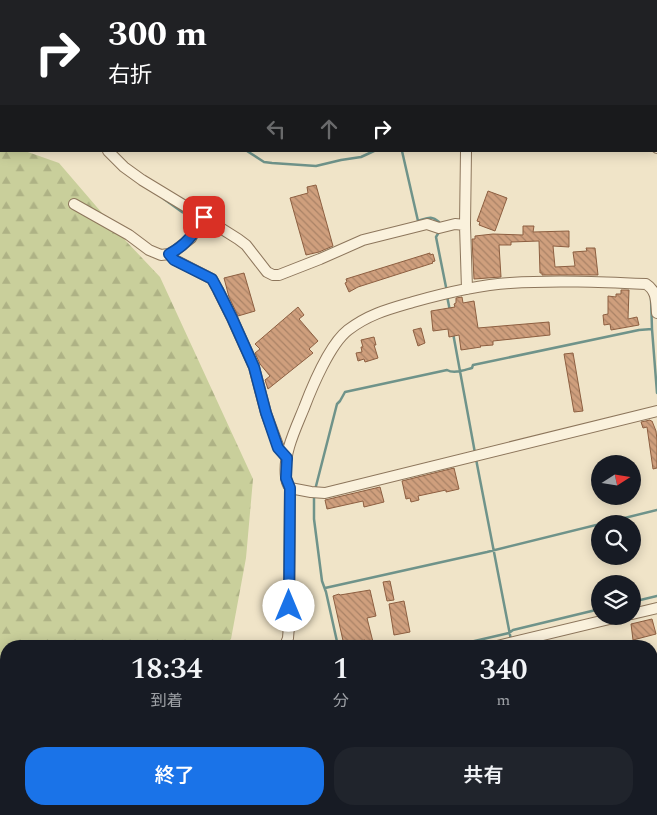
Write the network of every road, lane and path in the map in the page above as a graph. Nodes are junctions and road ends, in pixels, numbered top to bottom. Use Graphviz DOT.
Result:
graph roads {
  1 [pos="109,152"];
  2 [pos="466,152"];
  3 [pos="74,204"];
  4 [pos="204,217"];
  5 [pos="464,225"];
  6 [pos="169,254"];
  7 [pos="655,288"];
  8 [pos="467,289"];
  9 [pos="657,314"];
  10 [pos="656,411"];
  11 [pos="287,458"];
  12 [pos="290,488"];
  13 [pos="657,608"];
  14 [pos="641,612"];
  15 [pos="591,623"];
  16 [pos="287,640"];
  17 [pos="522,640"];
  1 -- 4 [label="street"];
  2 -- 5 [label="street"];
  3 -- 6 [label="street"];
  4 -- 5 [label="street"];
  4 -- 6 [label="street"];
  5 -- 8 [label="street"];
  6 -- 11 [label="street"];
  7 -- 8 [label="street"];
  7 -- 9 [label="street"];
  8 -- 11 [label="street"];
  10 -- 12 [label="street"];
  11 -- 12 [label="street"];
  12 -- 16 [label="street"];
  13 -- 14 [label="street"];
  15 -- 17 [label="street"];
}
